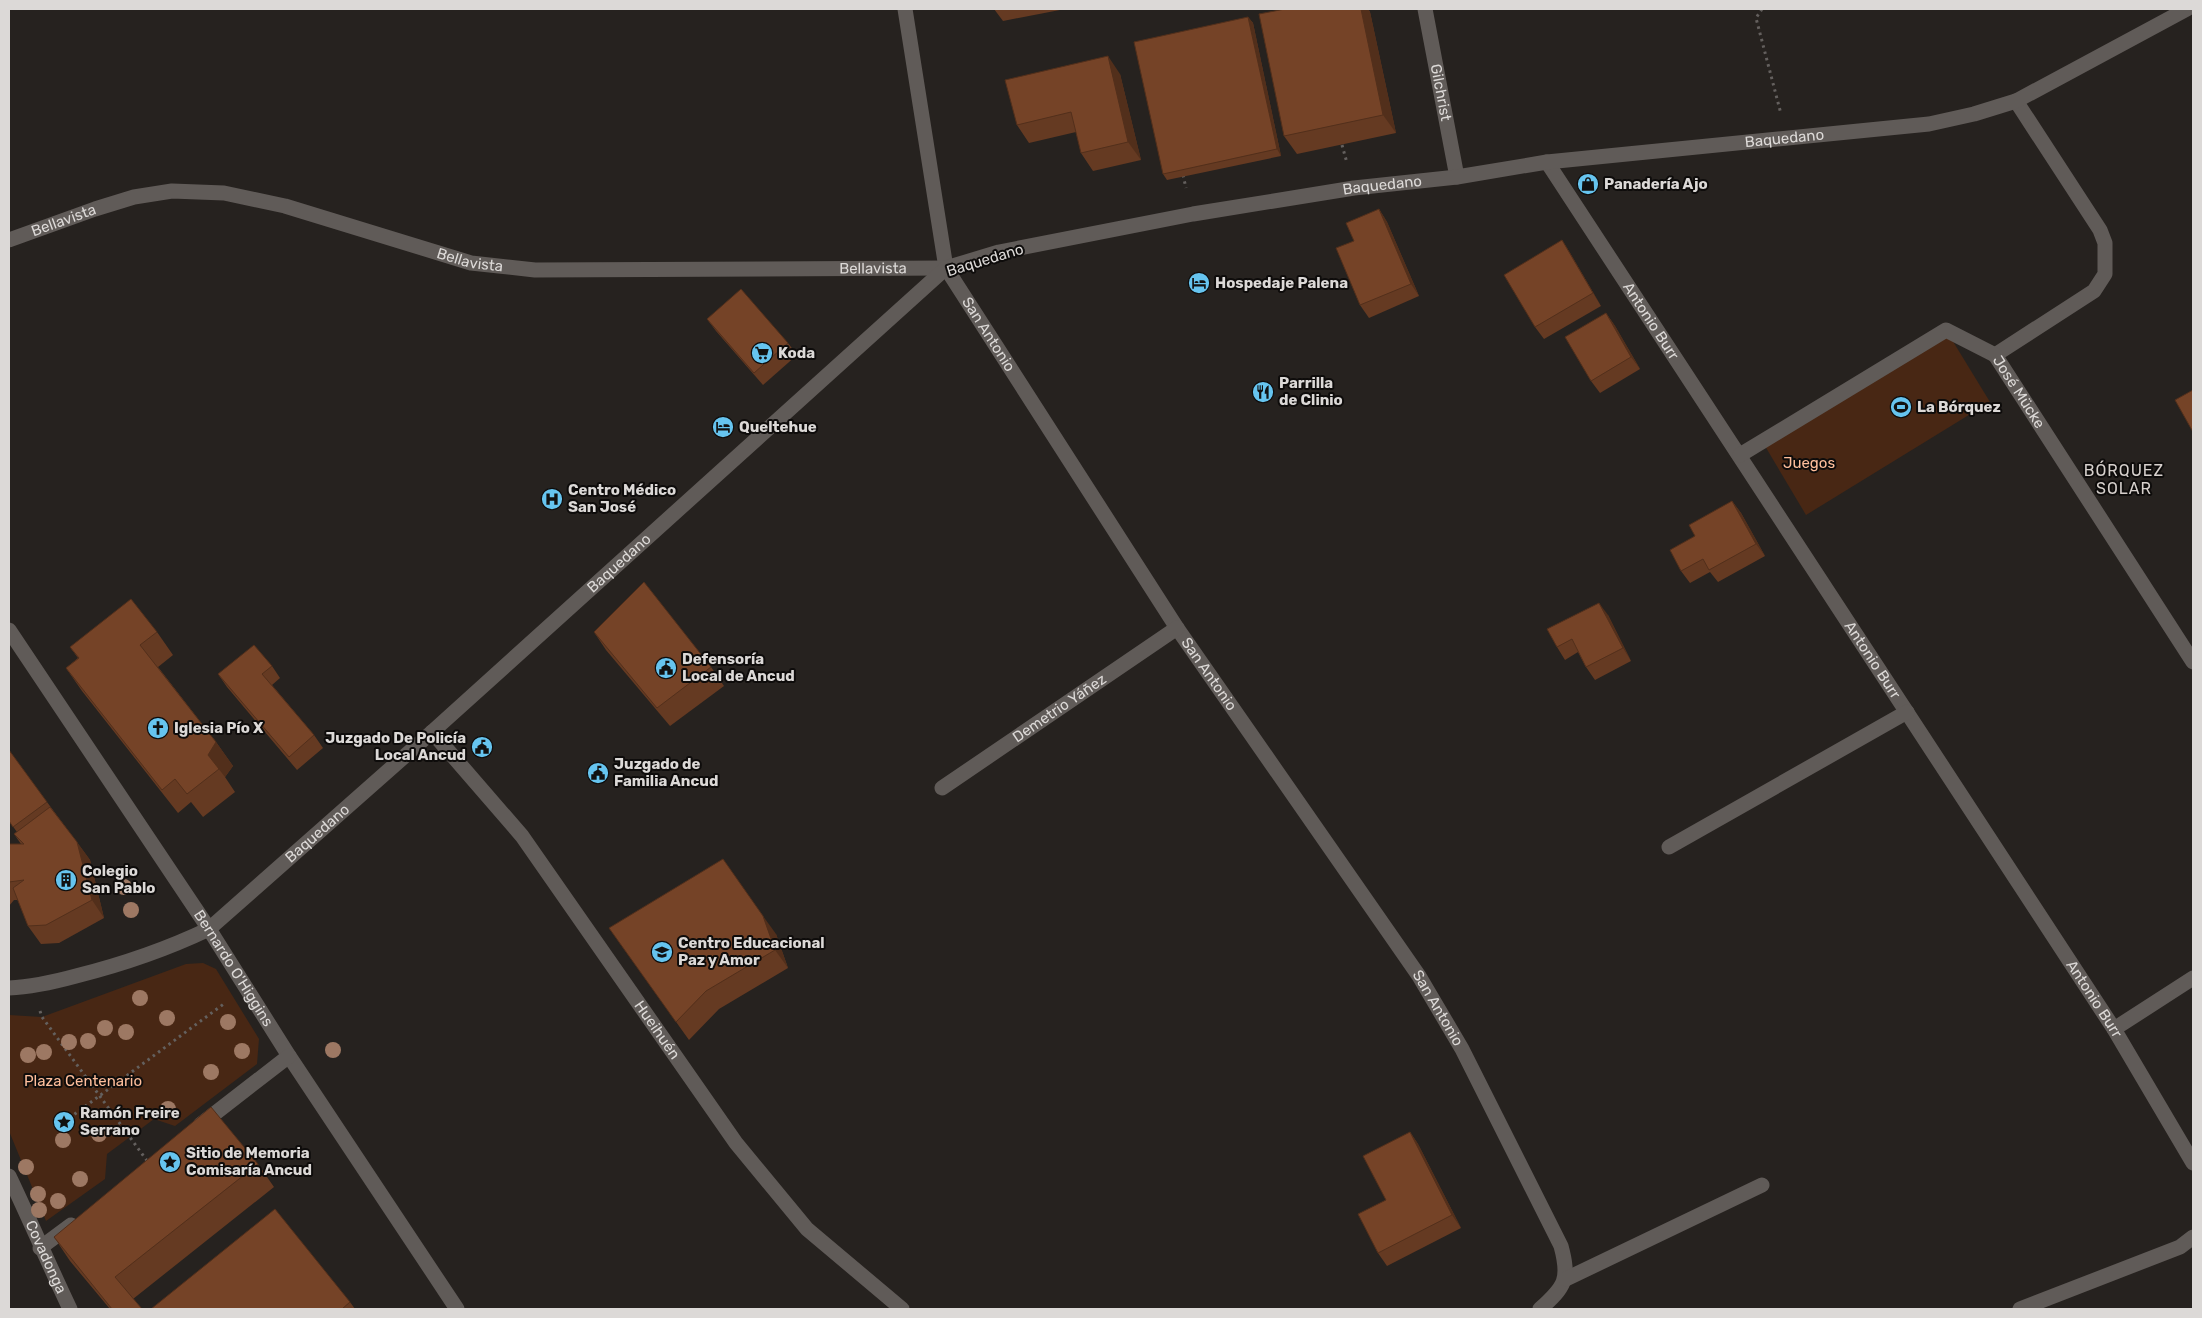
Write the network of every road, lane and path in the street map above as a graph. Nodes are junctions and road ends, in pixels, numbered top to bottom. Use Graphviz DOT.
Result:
graph roads {
  1 [pos="904,9"];
  2 [pos="1425,9"];
  3 [pos="1762,9"];
  4 [pos="2187,9"];
  5 [pos="2016,101"];
  6 [pos="1787,138"];
  7 [pos="1342,145"];
  8 [pos="1346,159"];
  9 [pos="1547,162"];
  10 [pos="1182,172"];
  11 [pos="1458,177"];
  12 [pos="1184,181"];
  13 [pos="9,240"];
  14 [pos="946,268"];
  15 [pos="1995,355"];
  16 [pos="1740,455"];
  17 [pos="1177,628"];
  18 [pos="9,630"];
  19 [pos="2193,662"];
  20 [pos="1907,712"];
  21 [pos="432,732"];
  22 [pos="942,788"];
  23 [pos="1669,847"];
  24 [pos="209,929"];
  25 [pos="2193,978"];
  26 [pos="32,987"];
  27 [pos="9,988"];
  28 [pos="245,988"];
  29 [pos="2114,1029"];
  30 [pos="289,1056"];
  31 [pos="98,1095"];
  32 [pos="64,1122"];
  33 [pos="188,1134"];
  34 [pos="2193,1163"];
  35 [pos="150,1164"];
  36 [pos="9,1176"];
  37 [pos="1762,1185"];
  38 [pos="80,1218"];
  39 [pos="2193,1238"];
  40 [pos="40,1248"];
  41 [pos="1566,1279"];
  42 [pos="70,1309"];
  43 [pos="457,1309"];
  44 [pos="902,1309"];
  45 [pos="1540,1309"];
  46 [pos="2020,1309"];
  1 -- 14 [label="street, San Antonio"];
  2 -- 11 [label="street, Gilchrist"];
  3 -- 6 [label="path"];
  4 -- 5 [label="street, Baquedano"];
  5 -- 6 [label="street, Baquedano"];
  5 -- 15 [label="street, José Mücke"];
  6 -- 9 [label="street, Baquedano"];
  7 -- 8 [label="path"];
  9 -- 11 [label="street, Baquedano"];
  9 -- 16 [label="street, Antonio Burr"];
  10 -- 12 [label="path"];
  11 -- 14 [label="street, Baquedano"];
  13 -- 14 [label="street, Bellavista"];
  14 -- 17 [label="street, San Antonio"];
  14 -- 21 [label="street, Baquedano"];
  15 -- 16 [label="street"];
  15 -- 19 [label="street, José Mücke"];
  16 -- 20 [label="street, Antonio Burr"];
  17 -- 22 [label="street, Demetrio Yáñez"];
  17 -- 41 [label="street, San Antonio"];
  18 -- 24 [label="street, Bernardo O'Higgins"];
  20 -- 23 [label="street"];
  20 -- 29 [label="street, Antonio Burr"];
  21 -- 24 [label="street, Baquedano"];
  21 -- 44 [label="street, Hueihuén"];
  24 -- 26 [label="street, Baquedano"];
  24 -- 28 [label="street, Bernardo O'Higgins"];
  25 -- 29 [label="street"];
  26 -- 27 [label="street, Baquedano"];
  26 -- 31 [label="path"];
  28 -- 30 [label="street, Bernardo O'Higgins"];
  28 -- 31 [label="path"];
  29 -- 34 [label="street, Antonio Burr"];
  30 -- 33 [label="street"];
  30 -- 43 [label="street, Bernardo O'Higgins"];
  31 -- 32 [label="path"];
  31 -- 35 [label="path"];
  36 -- 40 [label="street, Covadonga"];
  37 -- 41 [label="street"];
  38 -- 40 [label="street"];
  39 -- 46 [label="street"];
  40 -- 42 [label="street, Covadonga"];
  41 -- 45 [label="street"];
}
